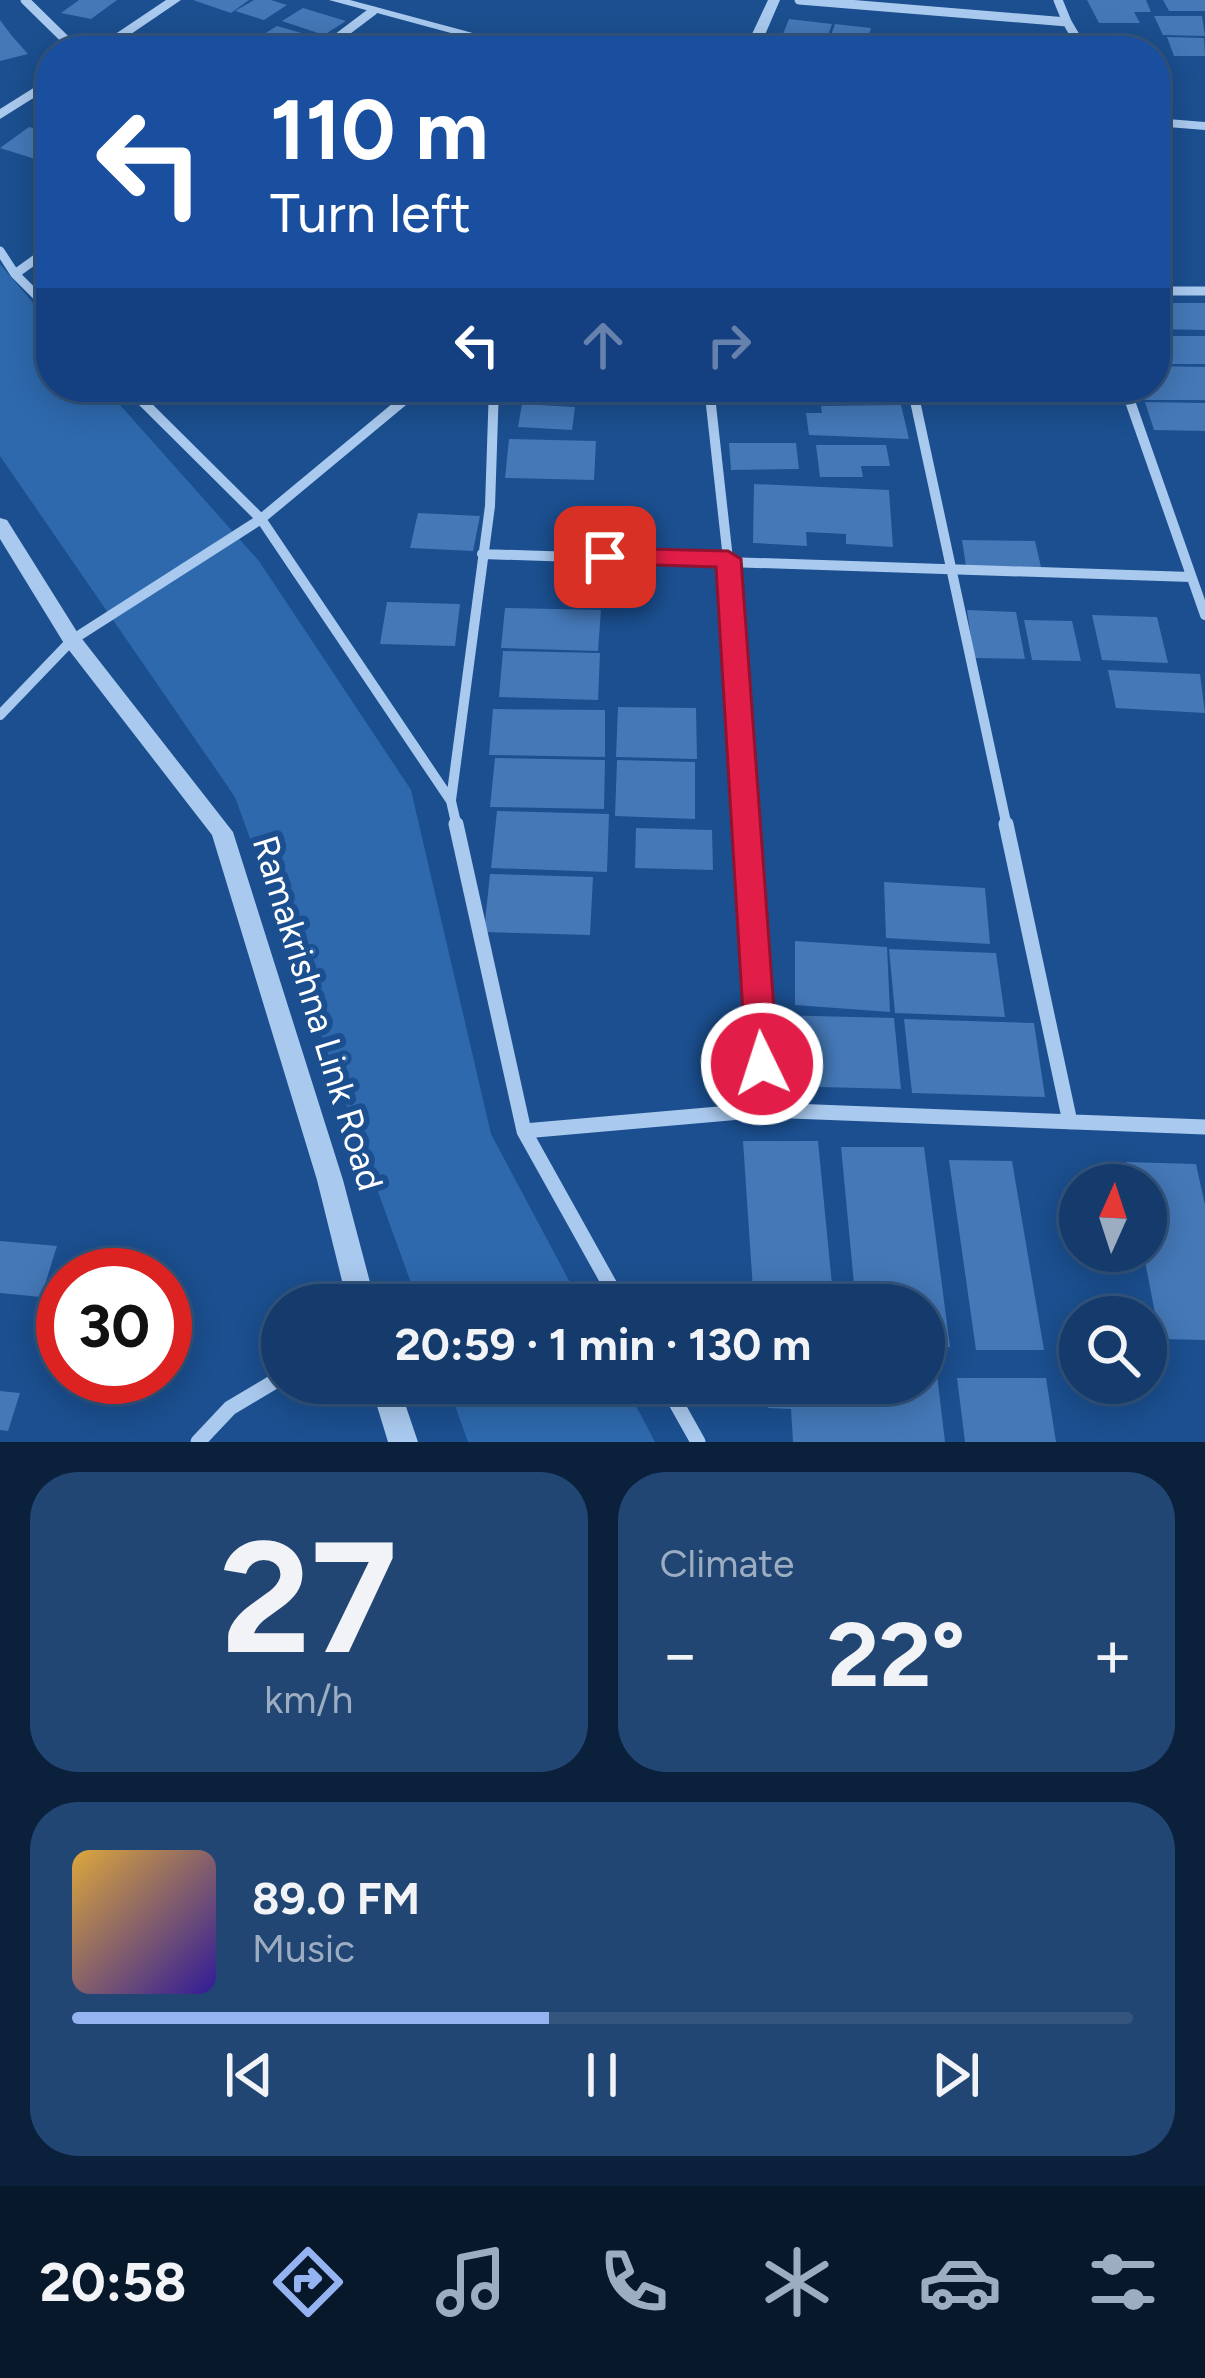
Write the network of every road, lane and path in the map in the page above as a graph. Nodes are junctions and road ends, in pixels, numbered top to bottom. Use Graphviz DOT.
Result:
graph roads {
  1 [pos="26,0"];
  2 [pos="175,0"];
  3 [pos="335,0"];
  4 [pos="774,0"];
  5 [pos="799,0"];
  6 [pos="1058,0"];
  7 [pos="373,11"];
  8 [pos="1067,22"];
  9 [pos="61,36"];
  10 [pos="120,36"];
  11 [pos="340,36"];
  12 [pos="473,36"];
  13 [pos="758,36"];
  14 [pos="1075,36"];
  15 [pos="36,91"];
  16 [pos="0,115"];
  17 [pos="1170,123"];
  18 [pos="1205,126"];
  19 [pos="0,251"];
  20 [pos="36,259"];
  21 [pos="15,274"];
  22 [pos="1170,291"];
  23 [pos="1205,291"];
  24 [pos="36,295"];
  25 [pos="143,402"];
  26 [pos="402,402"];
  27 [pos="493,402"];
  28 [pos="711,402"];
  29 [pos="915,402"];
  30 [pos="1130,402"];
  31 [pos="261,519"];
  32 [pos="0,524"];
  33 [pos="482,554"];
  34 [pos="728,559"];
  35 [pos="950,574"];
  36 [pos="1191,577"];
  37 [pos="1205,615"];
  38 [pos="72,640"];
  39 [pos="0,715"];
  40 [pos="451,801"];
  41 [pos="765,1110"];
  42 [pos="1070,1122"];
  43 [pos="1205,1127"];
  44 [pos="524,1131"];
  45 [pos="357,1284"];
  46 [pos="609,1284"];
  47 [pos="261,1390"];
  48 [pos="391,1404"];
  49 [pos="677,1404"];
  50 [pos="198,1442"];
  51 [pos="403,1442"];
  52 [pos="698,1442"];
  1 -- 9 [label="street"];
  2 -- 10 [label="street"];
  3 -- 7 [label="street"];
  4 -- 13 [label="street"];
  5 -- 8 [label="street"];
  6 -- 8 [label="street"];
  7 -- 11 [label="street"];
  7 -- 12 [label="street"];
  8 -- 14 [label="street"];
  15 -- 16 [label="street"];
  17 -- 18 [label="street"];
  19 -- 21 [label="street"];
  20 -- 21 [label="street"];
  21 -- 24 [label="street"];
  22 -- 23 [label="street"];
  25 -- 31 [label="street"];
  26 -- 31 [label="street"];
  27 -- 33 [label="street"];
  28 -- 34 [label="street"];
  29 -- 35 [label="street"];
  30 -- 36 [label="street"];
  31 -- 38 [label="street"];
  31 -- 40 [label="street"];
  32 -- 38 [label="street, Ramakrishna Link Road"];
  33 -- 34 [label="street"];
  33 -- 40 [label="street"];
  34 -- 35 [label="street"];
  34 -- 41 [label="street"];
  35 -- 36 [label="street"];
  35 -- 42 [label="street"];
  36 -- 37 [label="street"];
  38 -- 39 [label="street"];
  38 -- 45 [label="street, Ramakrishna Link Road"];
  40 -- 44 [label="street"];
  41 -- 42 [label="street"];
  41 -- 44 [label="street"];
  42 -- 43 [label="street"];
  44 -- 46 [label="street"];
  47 -- 50 [label="street"];
  48 -- 51 [label="street"];
  49 -- 52 [label="street"];
}
